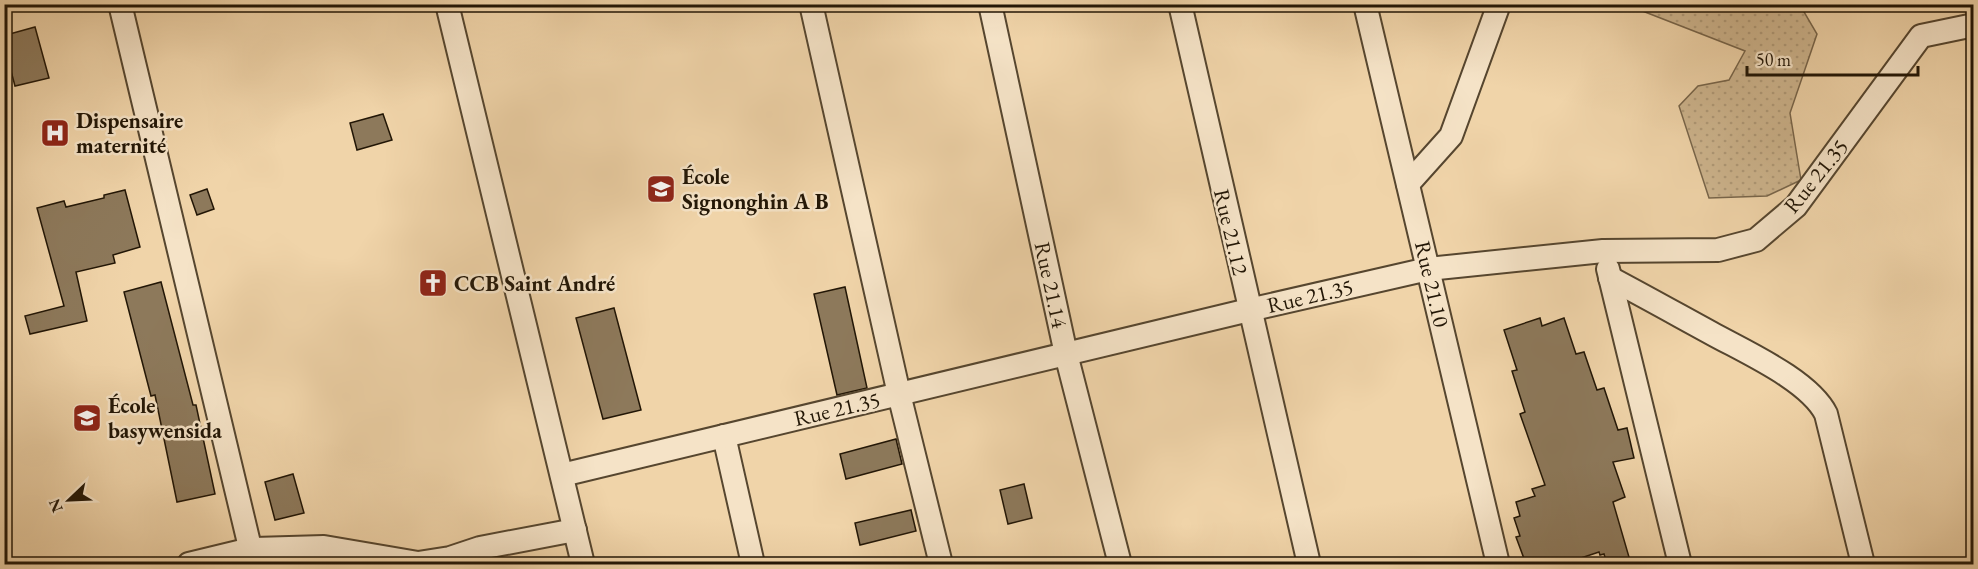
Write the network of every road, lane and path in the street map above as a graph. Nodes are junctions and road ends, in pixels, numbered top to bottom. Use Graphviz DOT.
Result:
graph roads {
  1 [pos="120,4"];
  2 [pos="447,4"];
  3 [pos="811,4"];
  4 [pos="990,4"];
  5 [pos="1180,4"];
  6 [pos="1365,4"];
  7 [pos="1499,4"];
  8 [pos="1974,25"];
  9 [pos="1408,184"];
  10 [pos="1603,251"];
  11 [pos="1428,269"];
  12 [pos="1610,278"];
  13 [pos="1249,310"];
  14 [pos="1066,354"];
  15 [pos="899,394"];
  16 [pos="724,436"];
  17 [pos="562,475"];
  18 [pos="575,530"];
  19 [pos="253,557"];
  20 [pos="189,564"];
  21 [pos="583,564"];
  22 [pos="753,564"];
  23 [pos="941,564"];
  24 [pos="1120,564"];
  25 [pos="1309,564"];
  26 [pos="1498,564"];
  27 [pos="1680,564"];
  28 [pos="1863,564"];
  1 -- 19 [label="street"];
  2 -- 17 [label="street"];
  3 -- 15 [label="street"];
  4 -- 14 [label="street, Rue 21.14"];
  5 -- 13 [label="street, Rue 21.12"];
  6 -- 9 [label="street, Rue 21.10"];
  7 -- 9 [label="street"];
  8 -- 10 [label="street, Rue 21.35"];
  9 -- 11 [label="street, Rue 21.10"];
  10 -- 11 [label="street, Rue 21.35"];
  10 -- 12 [label="street"];
  11 -- 13 [label="street, Rue 21.35"];
  11 -- 26 [label="street, Rue 21.10"];
  12 -- 27 [label="street"];
  12 -- 28 [label="street"];
  13 -- 14 [label="street, Rue 21.35"];
  13 -- 25 [label="street, Rue 21.12"];
  14 -- 15 [label="street, Rue 21.35"];
  14 -- 24 [label="street, Rue 21.14"];
  15 -- 16 [label="street, Rue 21.35"];
  15 -- 23 [label="street"];
  16 -- 17 [label="street, Rue 21.35"];
  16 -- 22 [label="street"];
  17 -- 18 [label="street"];
  18 -- 19 [label="street"];
  18 -- 21 [label="street"];
  19 -- 20 [label="street"];
}
